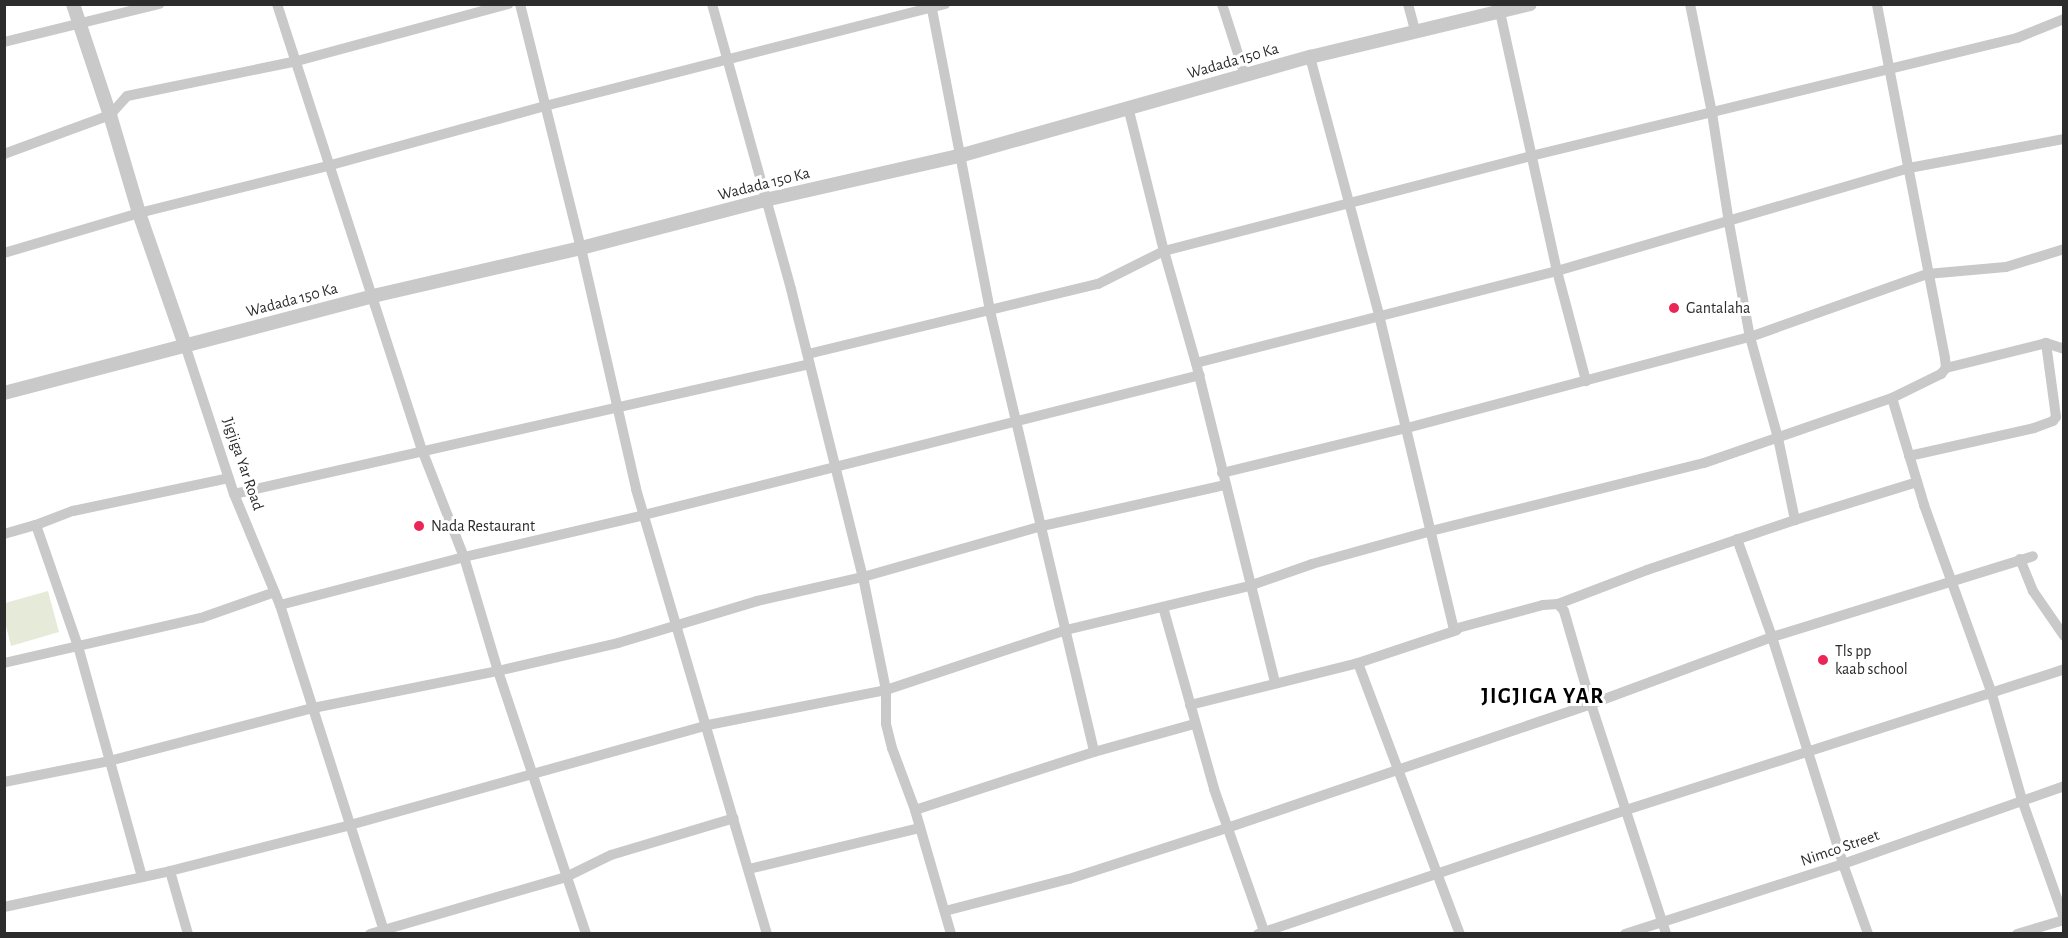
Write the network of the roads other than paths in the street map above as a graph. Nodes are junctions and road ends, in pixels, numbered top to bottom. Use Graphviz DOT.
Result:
graph roads {
  1 [pos="73,4"];
  2 [pos="159,4"];
  3 [pos="277,4"];
  4 [pos="508,4"];
  5 [pos="520,4"];
  6 [pos="712,4"];
  7 [pos="945,4"];
  8 [pos="1222,4"];
  9 [pos="1407,4"];
  10 [pos="1530,4"];
  11 [pos="1690,4"];
  12 [pos="1876,4"];
  13 [pos="932,6"];
  14 [pos="1500,12"];
  15 [pos="2064,19"];
  16 [pos="79,23"];
  17 [pos="1414,31"];
  18 [pos="4,42"];
  19 [pos="1311,57"];
  20 [pos="727,61"];
  21 [pos="297,62"];
  22 [pos="1889,67"];
  23 [pos="1245,75"];
  24 [pos="545,106"];
  25 [pos="1128,108"];
  26 [pos="1712,113"];
  27 [pos="110,115"];
  28 [pos="2064,139"];
  29 [pos="4,154"];
  30 [pos="959,156"];
  31 [pos="1531,156"];
  32 [pos="331,165"];
  33 [pos="1909,168"];
  34 [pos="765,200"];
  35 [pos="1350,202"];
  36 [pos="139,213"];
  37 [pos="1729,223"];
  38 [pos="581,248"];
  39 [pos="2064,249"];
  40 [pos="1164,251"];
  41 [pos="4,253"];
  42 [pos="1557,271"];
  43 [pos="1927,274"];
  44 [pos="373,296"];
  45 [pos="990,312"];
  46 [pos="1379,315"];
  47 [pos="1750,337"];
  48 [pos="2046,343"];
  49 [pos="185,345"];
  50 [pos="2064,349"];
  51 [pos="809,359"];
  52 [pos="1196,363"];
  53 [pos="1946,368"];
  54 [pos="1200,375"];
  55 [pos="1586,381"];
  56 [pos="4,393"];
  57 [pos="1892,398"];
  58 [pos="616,408"];
  59 [pos="1015,421"];
  60 [pos="1407,428"];
  61 [pos="1778,438"];
  62 [pos="422,450"];
  63 [pos="1909,456"];
  64 [pos="837,467"];
  65 [pos="1222,473"];
  66 [pos="229,478"];
  67 [pos="1917,482"];
  68 [pos="1225,484"];
  69 [pos="234,494"];
  70 [pos="644,515"];
  71 [pos="1795,520"];
  72 [pos="36,525"];
  73 [pos="1042,526"];
  74 [pos="1431,531"];
  75 [pos="4,534"];
  76 [pos="1737,539"];
  77 [pos="2033,556"];
  78 [pos="464,557"];
  79 [pos="2020,559"];
  80 [pos="863,577"];
  81 [pos="1951,579"];
  82 [pos="1249,586"];
  83 [pos="275,592"];
  84 [pos="1558,604"];
  85 [pos="280,605"];
  86 [pos="1163,607"];
  87 [pos="675,626"];
  88 [pos="1066,630"];
  89 [pos="1457,630"];
  90 [pos="2064,636"];
  91 [pos="1772,637"];
  92 [pos="78,646"];
  93 [pos="4,663"];
  94 [pos="1358,663"];
  95 [pos="2064,669"];
  96 [pos="498,671"];
  97 [pos="1275,683"];
  98 [pos="886,690"];
  99 [pos="1991,691"];
  100 [pos="1591,704"];
  101 [pos="1190,705"];
  102 [pos="313,708"];
  103 [pos="1194,724"];
  104 [pos="708,725"];
  105 [pos="1094,752"];
  106 [pos="1808,752"];
  107 [pos="109,761"];
  108 [pos="1397,769"];
  109 [pos="533,774"];
  110 [pos="4,782"];
  111 [pos="2064,786"];
  112 [pos="2022,800"];
  113 [pos="915,810"];
  114 [pos="1626,810"];
  115 [pos="734,818"];
  116 [pos="350,825"];
  117 [pos="920,828"];
  118 [pos="1227,828"];
  119 [pos="1843,864"];
  120 [pos="749,869"];
  121 [pos="170,871"];
  122 [pos="1439,874"];
  123 [pos="142,876"];
  124 [pos="566,877"];
  125 [pos="4,907"];
  126 [pos="945,911"];
  127 [pos="2063,913"];
  128 [pos="1661,921"];
  129 [pos="385,932"];
  130 [pos="188,933"];
  131 [pos="370,933"];
  132 [pos="586,933"];
  133 [pos="767,933"];
  134 [pos="951,933"];
  135 [pos="1263,933"];
  136 [pos="1460,933"];
  137 [pos="1624,933"];
  138 [pos="1666,933"];
  139 [pos="1868,933"];
  140 [pos="2017,933"];
  1 -- 16 [label="street, Jigjiga Yar Road"];
  2 -- 16 [label="street"];
  3 -- 21 [label="street"];
  4 -- 21 [label="street"];
  5 -- 24 [label="street"];
  6 -- 20 [label="street"];
  7 -- 13 [label="street"];
  8 -- 23 [label="street"];
  9 -- 17 [label="street"];
  10 -- 14 [label="street, Wadada 150 Ka"];
  11 -- 26 [label="street"];
  12 -- 22 [label="street"];
  13 -- 20 [label="street"];
  13 -- 30 [label="street"];
  14 -- 17 [label="street, Wadada 150 Ka"];
  14 -- 31 [label="street"];
  15 -- 22 [label="street"];
  16 -- 18 [label="street"];
  16 -- 27 [label="street, Jigjiga Yar Road"];
  17 -- 19 [label="street, Wadada 150 Ka"];
  19 -- 23 [label="street, Wadada 150 Ka"];
  19 -- 35 [label="street"];
  20 -- 24 [label="street"];
  20 -- 34 [label="street"];
  21 -- 27 [label="street"];
  21 -- 32 [label="street"];
  22 -- 26 [label="street"];
  22 -- 33 [label="street"];
  23 -- 25 [label="street, Wadada 150 Ka"];
  24 -- 32 [label="street"];
  24 -- 38 [label="street"];
  25 -- 30 [label="street, Wadada 150 Ka"];
  25 -- 40 [label="street"];
  26 -- 31 [label="street"];
  26 -- 37 [label="street"];
  27 -- 29 [label="street"];
  27 -- 36 [label="street, Jigjiga Yar Road"];
  28 -- 33 [label="street"];
  30 -- 34 [label="street, Wadada 150 Ka"];
  30 -- 45 [label="street"];
  31 -- 35 [label="street"];
  31 -- 42 [label="street"];
  32 -- 36 [label="street"];
  32 -- 44 [label="street"];
  33 -- 37 [label="street"];
  33 -- 43 [label="street"];
  34 -- 38 [label="street, Wadada 150 Ka"];
  34 -- 51 [label="street"];
  35 -- 40 [label="street"];
  35 -- 46 [label="street"];
  36 -- 41 [label="street"];
  36 -- 49 [label="street, Jigjiga Yar Road"];
  37 -- 42 [label="street"];
  37 -- 47 [label="street"];
  38 -- 44 [label="street, Wadada 150 Ka"];
  38 -- 58 [label="street"];
  39 -- 43 [label="street"];
  40 -- 45 [label="street"];
  40 -- 52 [label="street"];
  42 -- 46 [label="street"];
  42 -- 55 [label="street"];
  43 -- 47 [label="street"];
  43 -- 53 [label="street"];
  44 -- 49 [label="street, Wadada 150 Ka"];
  44 -- 62 [label="street"];
  45 -- 51 [label="street"];
  45 -- 59 [label="street"];
  46 -- 52 [label="street"];
  46 -- 60 [label="street"];
  47 -- 55 [label="street"];
  47 -- 61 [label="street"];
  48 -- 50 [label="street"];
  48 -- 53 [label="street"];
  48 -- 63 [label="street"];
  49 -- 56 [label="street, Wadada 150 Ka"];
  49 -- 66 [label="street, Jigjiga Yar Road"];
  51 -- 58 [label="street"];
  51 -- 64 [label="street"];
  52 -- 54 [label="street"];
  53 -- 57 [label="street"];
  54 -- 59 [label="street"];
  54 -- 65 [label="street"];
  55 -- 60 [label="street"];
  57 -- 61 [label="street"];
  57 -- 63 [label="street"];
  58 -- 62 [label="street"];
  58 -- 70 [label="street"];
  59 -- 64 [label="street"];
  59 -- 73 [label="street"];
  60 -- 65 [label="street"];
  60 -- 74 [label="street"];
  61 -- 71 [label="street"];
  61 -- 74 [label="street"];
  62 -- 69 [label="street"];
  62 -- 78 [label="street"];
  63 -- 67 [label="street"];
  64 -- 70 [label="street"];
  64 -- 80 [label="street"];
  65 -- 68 [label="street"];
  66 -- 69 [label="street, Jigjiga Yar Road"];
  66 -- 72 [label="street"];
  67 -- 71 [label="street"];
  67 -- 81 [label="street"];
  68 -- 73 [label="street"];
  68 -- 82 [label="street"];
  69 -- 83 [label="street, Jigjiga Yar Road"];
  70 -- 78 [label="street"];
  70 -- 87 [label="street"];
  71 -- 76 [label="street"];
  72 -- 75 [label="street"];
  72 -- 92 [label="street"];
  73 -- 80 [label="street"];
  73 -- 88 [label="street"];
  74 -- 82 [label="street"];
  74 -- 89 [label="street"];
  76 -- 84 [label="street"];
  76 -- 91 [label="street"];
  77 -- 79 [label="street"];
  78 -- 85 [label="street"];
  78 -- 96 [label="street"];
  79 -- 81 [label="street"];
  79 -- 90 [label="street"];
  80 -- 87 [label="street"];
  80 -- 98 [label="street"];
  81 -- 91 [label="street"];
  81 -- 99 [label="street"];
  82 -- 86 [label="street"];
  82 -- 97 [label="street"];
  83 -- 85 [label="street, Jigjiga Yar Road"];
  83 -- 92 [label="street"];
  84 -- 89 [label="street"];
  84 -- 100 [label="street"];
  85 -- 102 [label="street, Jigjiga Yar Road"];
  86 -- 88 [label="street"];
  86 -- 101 [label="street"];
  87 -- 96 [label="street"];
  87 -- 104 [label="street"];
  88 -- 98 [label="street"];
  88 -- 105 [label="street"];
  89 -- 94 [label="street"];
  91 -- 100 [label="street"];
  91 -- 106 [label="street"];
  92 -- 93 [label="street"];
  92 -- 107 [label="street"];
  94 -- 97 [label="street"];
  94 -- 108 [label="street"];
  95 -- 99 [label="street"];
  96 -- 102 [label="street"];
  96 -- 109 [label="street"];
  97 -- 101 [label="street"];
  98 -- 104 [label="street"];
  98 -- 113 [label="street"];
  99 -- 106 [label="street"];
  99 -- 112 [label="street"];
  100 -- 108 [label="street"];
  100 -- 114 [label="street"];
  101 -- 103 [label="street"];
  102 -- 107 [label="street"];
  102 -- 116 [label="street, Jigjiga Yar Road"];
  103 -- 105 [label="street"];
  103 -- 118 [label="street"];
  104 -- 109 [label="street"];
  104 -- 115 [label="street"];
  105 -- 113 [label="street"];
  106 -- 114 [label="street"];
  106 -- 119 [label="street"];
  107 -- 110 [label="street"];
  107 -- 123 [label="street"];
  108 -- 118 [label="street"];
  108 -- 122 [label="street"];
  109 -- 116 [label="street"];
  109 -- 124 [label="street"];
  111 -- 112 [label="street, Nimco Street"];
  112 -- 119 [label="street, Nimco Street"];
  112 -- 127 [label="street"];
  113 -- 117 [label="street"];
  114 -- 122 [label="street"];
  114 -- 128 [label="street"];
  115 -- 120 [label="street"];
  115 -- 124 [label="street"];
  116 -- 121 [label="street"];
  116 -- 129 [label="street, Jigjiga Yar Road"];
  117 -- 120 [label="street"];
  117 -- 126 [label="street"];
  118 -- 126 [label="street"];
  118 -- 135 [label="street"];
  119 -- 128 [label="street, Nimco Street"];
  119 -- 139 [label="street"];
  120 -- 133 [label="street"];
  121 -- 123 [label="street"];
  121 -- 130 [label="street"];
  122 -- 135 [label="street"];
  122 -- 136 [label="street"];
  123 -- 125 [label="street"];
  124 -- 129 [label="street"];
  124 -- 132 [label="street"];
  126 -- 134 [label="street"];
  127 -- 140 [label="street"];
  128 -- 137 [label="street, Nimco Street"];
  128 -- 138 [label="street"];
  129 -- 131 [label="street"];
}
